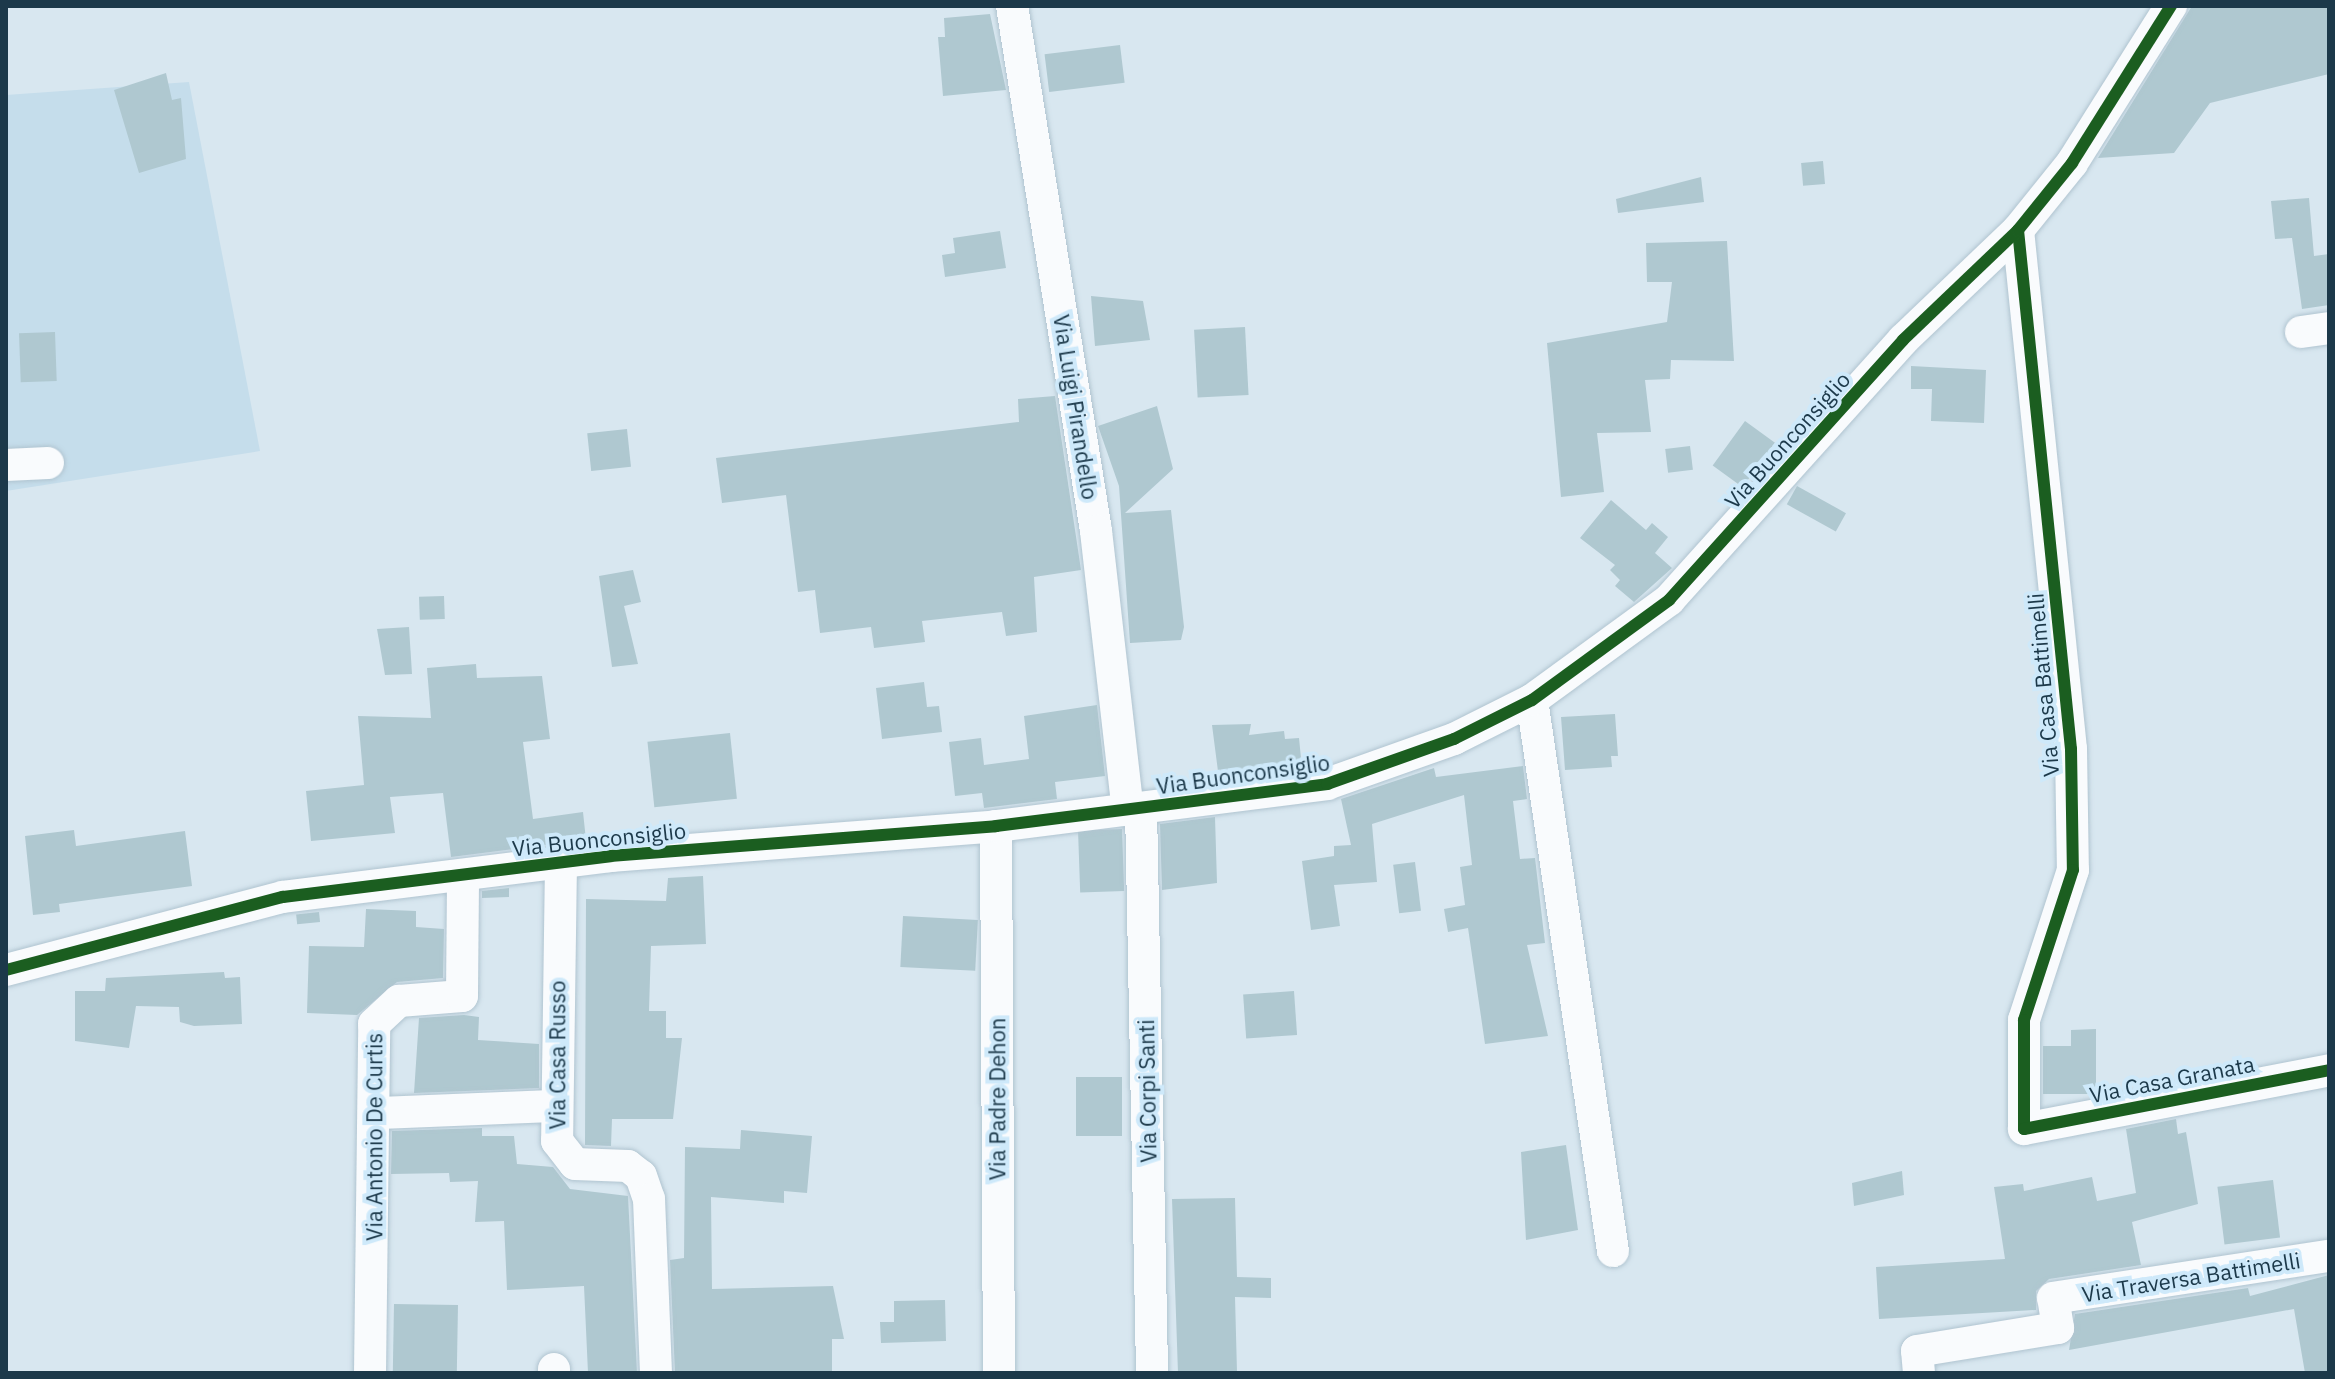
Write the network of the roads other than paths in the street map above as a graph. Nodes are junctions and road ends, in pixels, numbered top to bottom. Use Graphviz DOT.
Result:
graph roads {
  1 [pos="1012,6"];
  2 [pos="2171,6"];
  3 [pos="2018,230"];
  4 [pos="48,463"];
  5 [pos="6,465"];
  6 [pos="1532,700"];
  7 [pos="1135,809"];
  8 [pos="996,826"];
  9 [pos="561,862"];
  10 [pos="463,875"];
  11 [pos="6,970"];
  12 [pos="2329,1070"];
  13 [pos="555,1106"];
  14 [pos="377,1113"];
  15 [pos="2024,1129"];
  16 [pos="1613,1251"];
  17 [pos="2329,1256"];
  18 [pos="370,1373"];
  19 [pos="656,1373"];
  20 [pos="999,1373"];
  21 [pos="1152,1373"];
  22 [pos="1919,1373"];
  1 -- 7 [label="street, Via Luigi Pirandello"];
  2 -- 3 [label="street, Via Buonconsiglio"];
  3 -- 6 [label="street, Via Buonconsiglio"];
  3 -- 15 [label="street, Via Casa Battimelli"];
  4 -- 5 [label="street"];
  6 -- 7 [label="street, Via Buonconsiglio"];
  6 -- 16 [label="street"];
  7 -- 8 [label="street, Via Buonconsiglio"];
  7 -- 21 [label="street, Via Corpi Santi"];
  8 -- 9 [label="street, Via Buonconsiglio"];
  8 -- 20 [label="street, Via Padre Dehon"];
  9 -- 10 [label="street, Via Buonconsiglio"];
  9 -- 13 [label="street, Via Casa Russo"];
  10 -- 11 [label="street, Via Buonconsiglio"];
  10 -- 14 [label="street, Via Antonio De Curtis"];
  12 -- 15 [label="street, Via Casa Granata"];
  13 -- 14 [label="street"];
  13 -- 19 [label="street, Via Casa Russo"];
  14 -- 18 [label="street, Via Antonio De Curtis"];
  17 -- 22 [label="street, Via Traversa Battimelli"];
}
